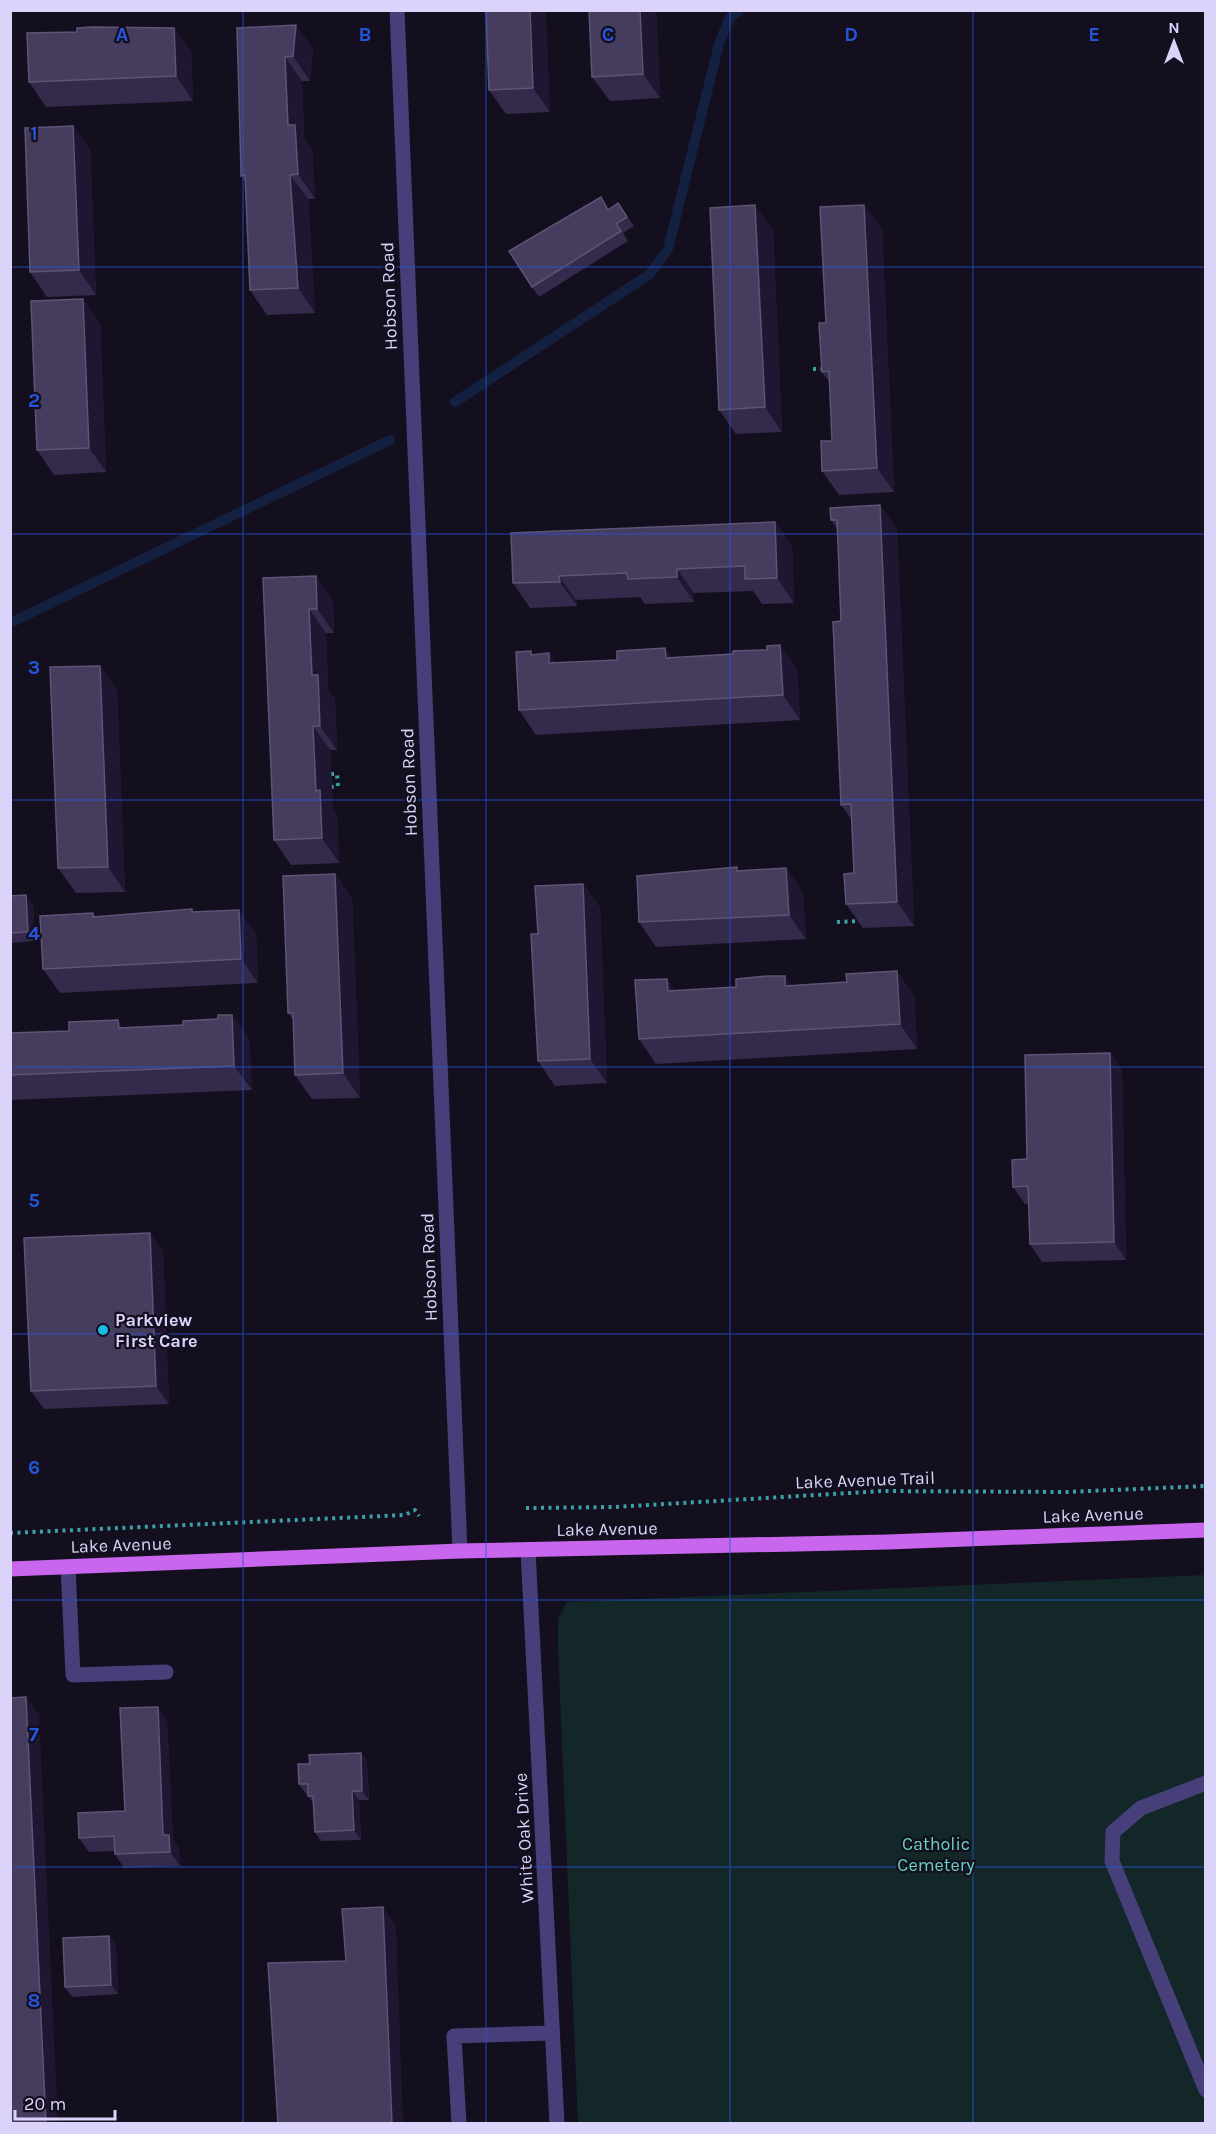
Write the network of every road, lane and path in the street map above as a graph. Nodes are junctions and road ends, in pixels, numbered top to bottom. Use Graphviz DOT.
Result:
graph roads {
  1 [pos="397,10"];
  2 [pos="813,369"];
  3 [pos="832,369"];
  4 [pos="331,774"];
  5 [pos="332,787"];
  6 [pos="862,921"];
  7 [pos="837,922"];
  8 [pos="1206,1486"];
  9 [pos="526,1508"];
  10 [pos="419,1516"];
  11 [pos="1206,1530"];
  12 [pos="10,1533"];
  13 [pos="528,1550"];
  14 [pos="460,1551"];
  15 [pos="68,1567"];
  16 [pos="10,1569"];
  17 [pos="166,1672"];
  18 [pos="1206,1783"];
  19 [pos="552,2033"];
  20 [pos="1206,2090"];
  21 [pos="459,2124"];
  22 [pos="557,2124"];
  1 -- 14 [label="street, Hobson Road"];
  2 -- 3 [label="path"];
  4 -- 5 [label="path"];
  6 -- 7 [label="path"];
  8 -- 9 [label="path, Lake Avenue Trail"];
  10 -- 12 [label="path"];
  11 -- 13 [label="main road, Lake Avenue"];
  13 -- 14 [label="main road, Lake Avenue"];
  13 -- 19 [label="street, White Oak Drive"];
  14 -- 15 [label="main road, Lake Avenue"];
  15 -- 16 [label="main road, Lake Avenue"];
  15 -- 17 [label="street"];
  18 -- 20 [label="street"];
  19 -- 21 [label="street"];
  19 -- 22 [label="street, White Oak Drive"];
}
